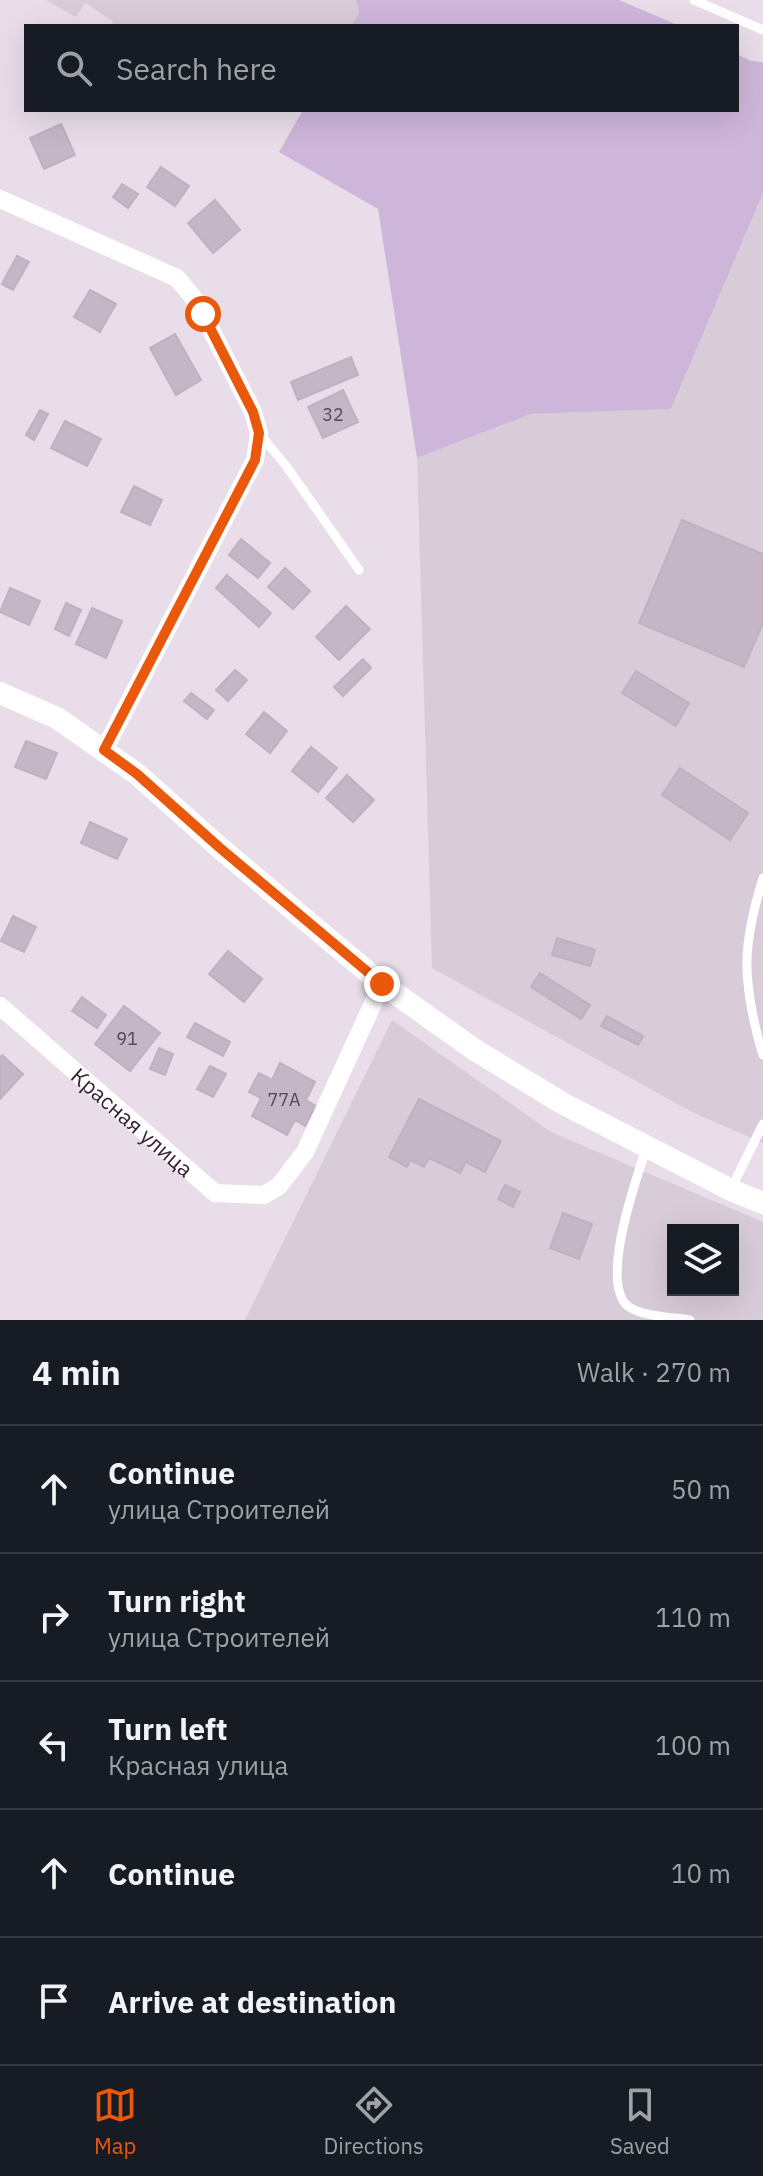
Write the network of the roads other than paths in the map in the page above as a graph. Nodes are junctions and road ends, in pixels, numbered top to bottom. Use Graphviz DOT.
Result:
graph roads {
  1 [pos="694,0"];
  2 [pos="763,30"];
  3 [pos="0,199"];
  4 [pos="259,433"];
  5 [pos="359,570"];
  6 [pos="0,693"];
  7 [pos="104,750"];
  8 [pos="763,878"];
  9 [pos="382,984"];
  10 [pos="0,1006"];
  11 [pos="763,1055"];
  12 [pos="763,1124"];
  13 [pos="647,1146"];
  14 [pos="731,1190"];
  15 [pos="763,1203"];
  16 [pos="690,1320"];
  1 -- 2 [label="lane"];
  3 -- 4 [label="street"];
  4 -- 5 [label="lane"];
  4 -- 7 [label="street"];
  6 -- 7 [label="main road"];
  7 -- 9 [label="main road"];
  8 -- 11 [label="lane"];
  9 -- 10 [label="street, Красная улица"];
  9 -- 13 [label="main road"];
  12 -- 14 [label="lane"];
  13 -- 14 [label="main road"];
  13 -- 16 [label="lane"];
  14 -- 15 [label="main road"];
}
